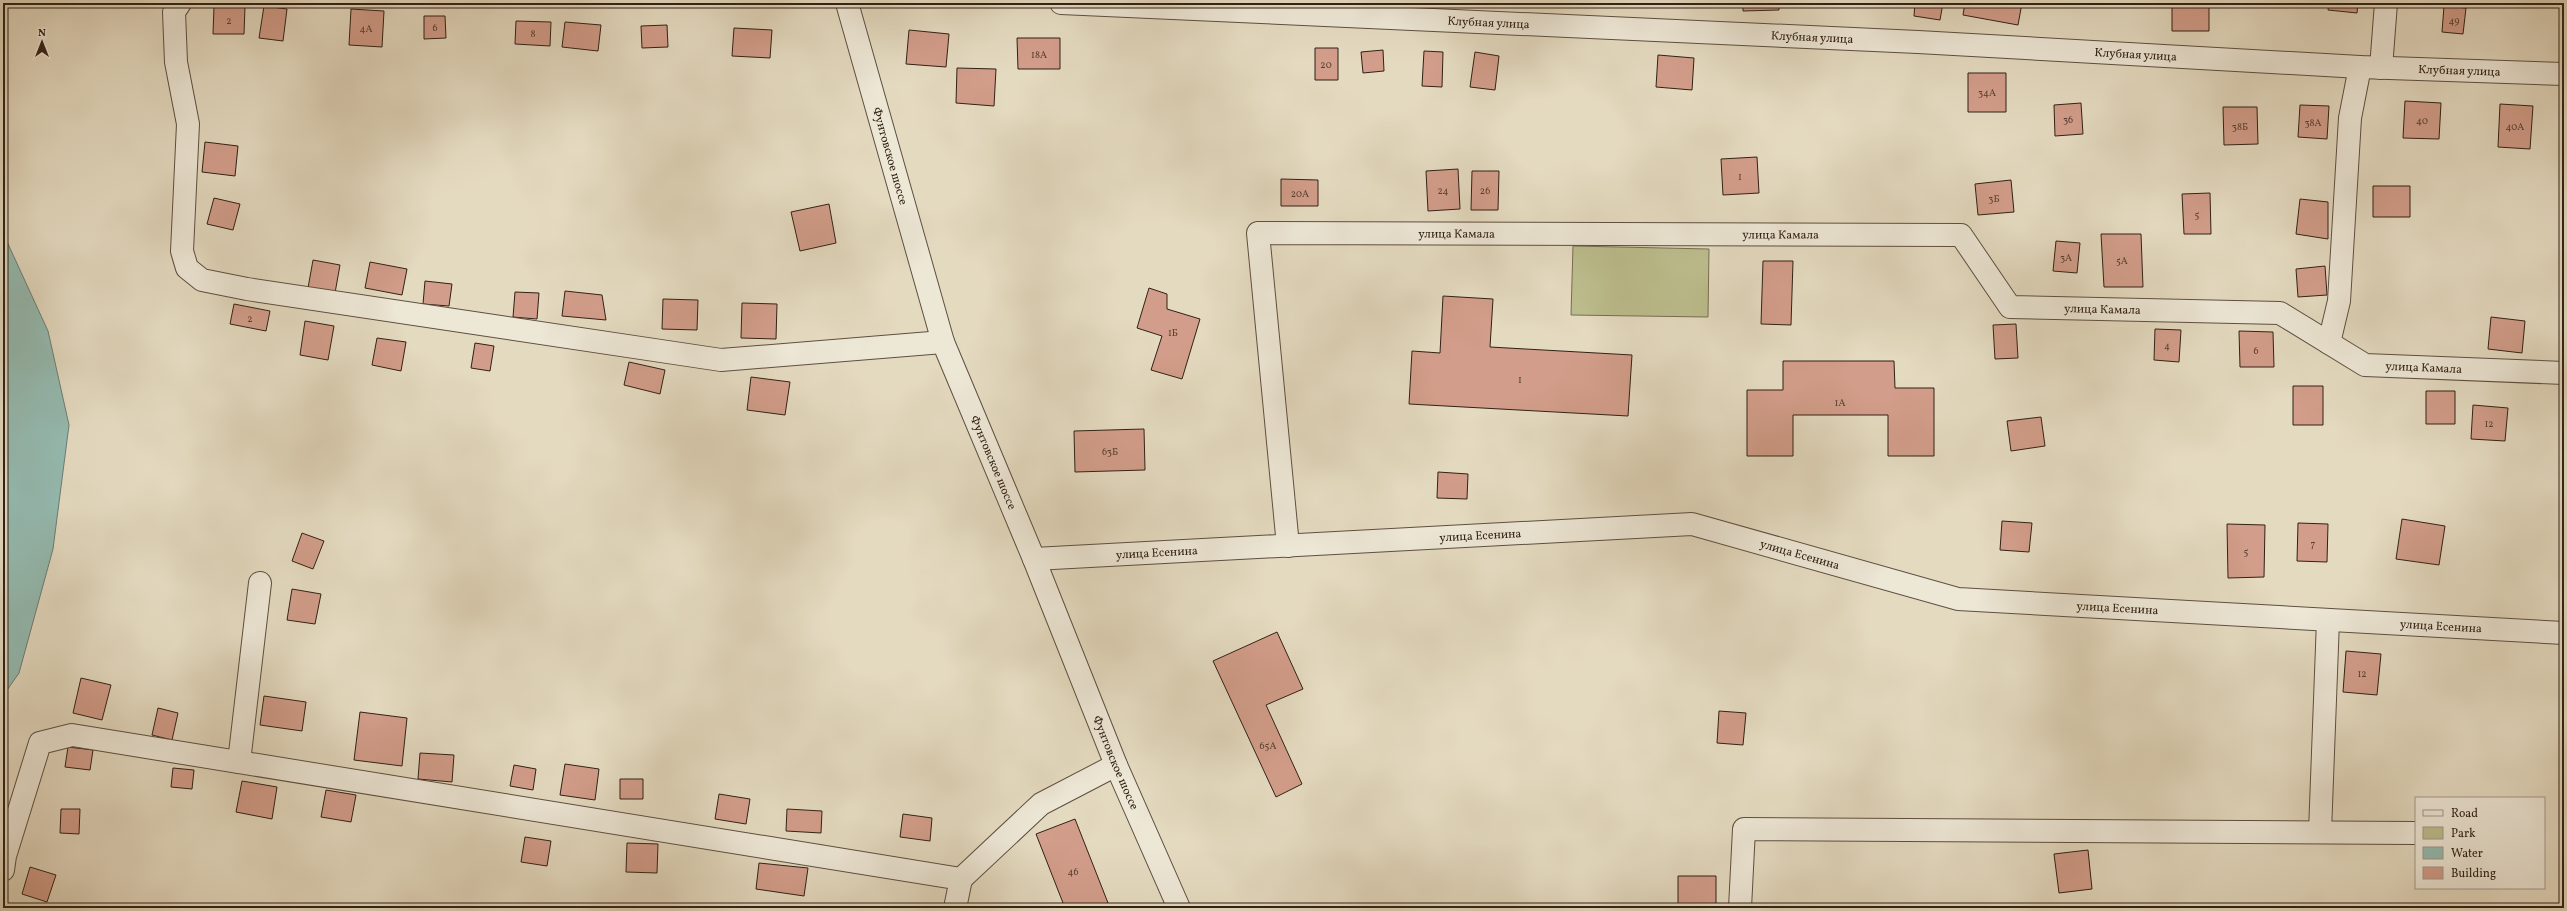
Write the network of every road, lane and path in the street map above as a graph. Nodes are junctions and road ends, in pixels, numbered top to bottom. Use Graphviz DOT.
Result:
graph roads {
  1 [pos="180,3"];
  2 [pos="847,3"];
  3 [pos="1061,3"];
  4 [pos="2386,3"];
  5 [pos="1246,6"];
  6 [pos="2370,68"];
  7 [pos="2564,74"];
  8 [pos="944,342"];
  9 [pos="2329,343"];
  10 [pos="2564,373"];
  11 [pos="1288,546"];
  12 [pos="1034,559"];
  13 [pos="260,583"];
  14 [pos="2328,620"];
  15 [pos="2564,633"];
  16 [pos="239,762"];
  17 [pos="1116,765"];
  18 [pos="2320,832"];
  19 [pos="2415,832"];
  20 [pos="3,870"];
  21 [pos="961,879"];
  22 [pos="955,908"];
  23 [pos="1179,908"];
  24 [pos="1740,908"];
  1 -- 8 [label="street"];
  2 -- 8 [label="street, Фунтовское шоссе"];
  3 -- 5 [label="street, Клубная улица"];
  4 -- 6 [label="street"];
  5 -- 6 [label="street, Клубная улица"];
  6 -- 7 [label="street, Клубная улица"];
  6 -- 9 [label="street"];
  8 -- 12 [label="street, Фунтовское шоссе"];
  9 -- 10 [label="street, улица Камала"];
  9 -- 11 [label="street, улица Камала"];
  11 -- 12 [label="street, улица Есенина"];
  11 -- 14 [label="street, улица Есенина"];
  12 -- 17 [label="street, Фунтовское шоссе"];
  13 -- 16 [label="street"];
  14 -- 15 [label="street, улица Есенина"];
  14 -- 18 [label="street"];
  16 -- 20 [label="street"];
  16 -- 21 [label="street"];
  17 -- 21 [label="street"];
  17 -- 23 [label="street, Фунтовское шоссе"];
  18 -- 19 [label="street"];
  18 -- 24 [label="street"];
  21 -- 22 [label="street"];
}
